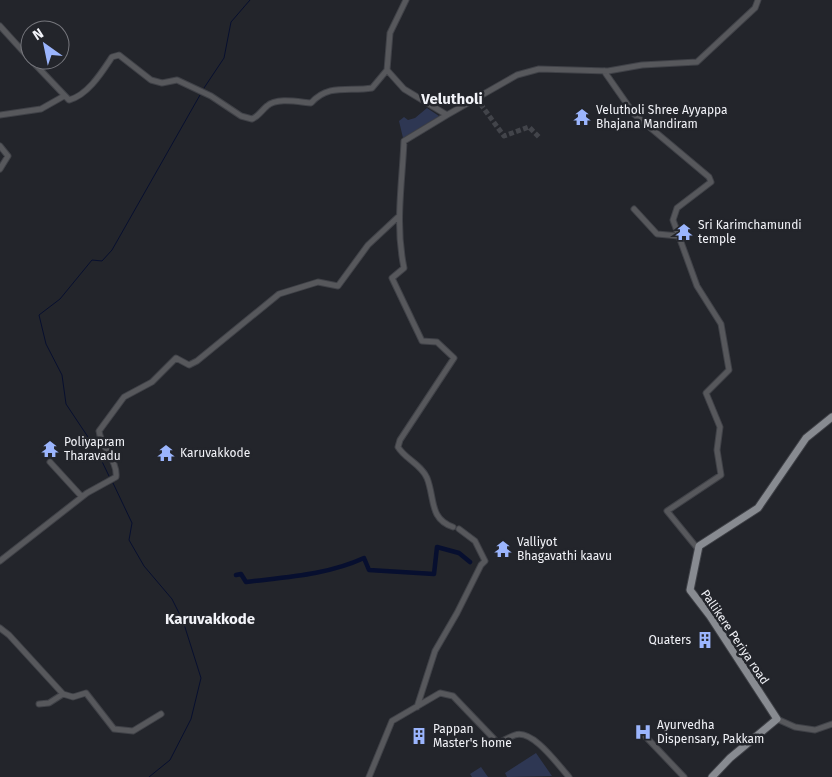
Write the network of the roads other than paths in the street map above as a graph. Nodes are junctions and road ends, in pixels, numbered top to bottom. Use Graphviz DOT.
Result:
graph roads {
  1 [pos="406,0"];
  2 [pos="758,0"];
  3 [pos="0,26"];
  4 [pos="20,47"];
  5 [pos="41,70"];
  6 [pos="387,70"];
  7 [pos="604,71"];
  8 [pos="64,96"];
  9 [pos="447,114"];
  10 [pos="0,115"];
  11 [pos="0,146"];
  12 [pos="0,169"];
  13 [pos="634,209"];
  14 [pos="398,216"];
  15 [pos="679,236"];
  16 [pos="832,417"];
  17 [pos="50,462"];
  18 [pos="82,497"];
  19 [pos="698,549"];
  20 [pos="0,561"];
  21 [pos="0,628"];
  22 [pos="63,694"];
  23 [pos="39,704"];
  24 [pos="417,707"];
  25 [pos="161,714"];
  26 [pos="777,718"];
  27 [pos="832,724"];
  28 [pos="646,737"];
  29 [pos="370,777"];
  30 [pos="569,777"];
  31 [pos="684,777"];
  32 [pos="712,777"];
  1 -- 6 [label="street"];
  2 -- 7 [label="street"];
  3 -- 4 [label="street"];
  5 -- 8 [label="street"];
  6 -- 8 [label="street"];
  6 -- 9 [label="street"];
  7 -- 9 [label="street"];
  7 -- 15 [label="street"];
  8 -- 10 [label="street"];
  9 -- 14 [label="street"];
  11 -- 12 [label="street"];
  13 -- 15 [label="street"];
  14 -- 18 [label="street"];
  14 -- 24 [label="street"];
  15 -- 19 [label="street"];
  16 -- 19 [label="main road"];
  17 -- 18 [label="street"];
  18 -- 20 [label="street"];
  19 -- 26 [label="main road, Pallikere Periya road"];
  21 -- 22 [label="street"];
  22 -- 23 [label="street"];
  22 -- 25 [label="street"];
  24 -- 29 [label="street"];
  24 -- 30 [label="street"];
  26 -- 27 [label="street"];
  26 -- 32 [label="main road"];
  28 -- 31 [label="street"];
}
